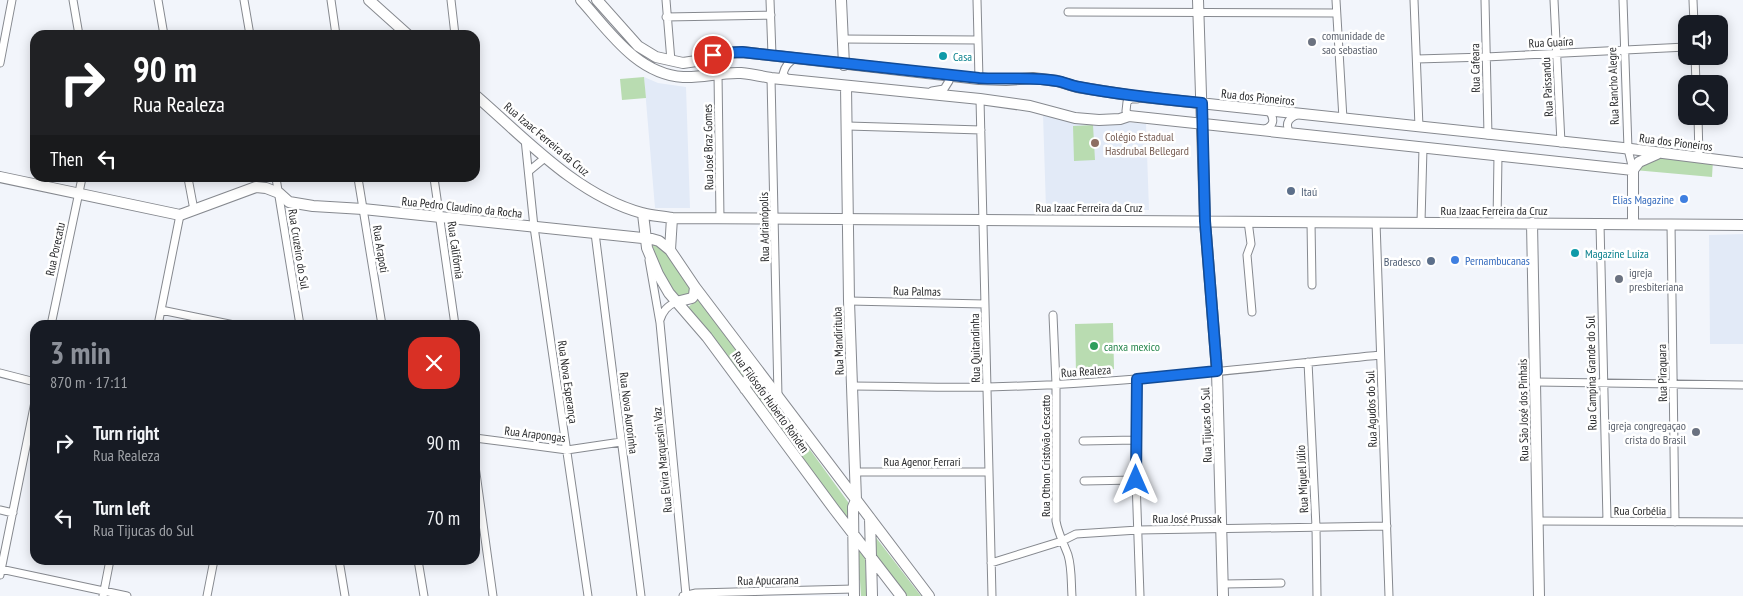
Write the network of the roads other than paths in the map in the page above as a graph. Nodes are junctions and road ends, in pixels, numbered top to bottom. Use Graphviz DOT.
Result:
graph roads {
  1 [pos="12,0"];
  2 [pos="73,0"];
  3 [pos="158,0"];
  4 [pos="244,0"];
  5 [pos="331,0"];
  6 [pos="369,0"];
  7 [pos="451,0"];
  8 [pos="581,0"];
  9 [pos="598,0"];
  10 [pos="666,0"];
  11 [pos="770,0"];
  12 [pos="841,0"];
  13 [pos="977,0"];
  14 [pos="1198,0"];
  15 [pos="1336,0"];
  16 [pos="1414,0"];
  17 [pos="1485,0"];
  18 [pos="1554,0"];
  19 [pos="1623,0"];
  20 [pos="1693,0"];
  21 [pos="1068,12"];
  22 [pos="1198,13"];
  23 [pos="1336,13"];
  24 [pos="770,15"];
  25 [pos="1694,15"];
  26 [pos="666,16"];
  27 [pos="77,30"];
  28 [pos="163,30"];
  29 [pos="249,30"];
  30 [pos="335,30"];
  31 [pos="402,30"];
  32 [pos="454,30"];
  33 [pos="842,40"];
  34 [pos="978,40"];
  35 [pos="1678,47"];
  36 [pos="1624,49"];
  37 [pos="1556,54"];
  38 [pos="772,56"];
  39 [pos="1486,57"];
  40 [pos="795,58"];
  41 [pos="1417,59"];
  42 [pos="671,61"];
  43 [pos="0,64"];
  44 [pos="844,64"];
  45 [pos="718,74"];
  46 [pos="949,75"];
  47 [pos="771,78"];
  48 [pos="979,78"];
  49 [pos="788,80"];
  50 [pos="846,86"];
  51 [pos="909,92"];
  52 [pos="480,99"];
  53 [pos="980,99"];
  54 [pos="1160,99"];
  55 [pos="1202,103"];
  56 [pos="1269,111"];
  57 [pos="1300,114"];
  58 [pos="1129,116"];
  59 [pos="1343,119"];
  60 [pos="1203,124"];
  61 [pos="1698,125"];
  62 [pos="848,126"];
  63 [pos="1419,127"];
  64 [pos="981,130"];
  65 [pos="1259,130"];
  66 [pos="1290,133"];
  67 [pos="1488,135"];
  68 [pos="525,139"];
  69 [pos="1561,142"];
  70 [pos="1423,148"];
  71 [pos="1628,149"];
  72 [pos="1658,153"];
  73 [pos="1498,156"];
  74 [pos="546,157"];
  75 [pos="1699,158"];
  76 [pos="1743,163"];
  77 [pos="1633,170"];
  78 [pos="529,171"];
  79 [pos="0,177"];
  80 [pos="81,182"];
  81 [pos="189,182"];
  82 [pos="277,182"];
  83 [pos="359,182"];
  84 [pos="435,182"];
  85 [pos="278,193"];
  86 [pos="78,194"];
  87 [pos="363,209"];
  88 [pos="194,210"];
  89 [pos="643,214"];
  90 [pos="180,215"];
  91 [pos="440,217"];
  92 [pos="672,218"];
  93 [pos="720,218"];
  94 [pos="776,218"];
  95 [pos="848,218"];
  96 [pos="983,219"];
  97 [pos="1205,221"];
  98 [pos="1248,221"];
  99 [pos="1311,222"];
  100 [pos="1376,222"];
  101 [pos="1422,222"];
  102 [pos="1497,223"];
  103 [pos="1532,223"];
  104 [pos="1600,224"];
  105 [pos="1633,224"];
  106 [pos="1671,224"];
  107 [pos="1743,225"];
  108 [pos="534,227"];
  109 [pos="595,233"];
  110 [pos="646,243"];
  111 [pos="670,250"];
  112 [pos="1312,285"];
  113 [pos="695,287"];
  114 [pos="849,301"];
  115 [pos="676,302"];
  116 [pos="985,304"];
  117 [pos="161,310"];
  118 [pos="1252,312"];
  119 [pos="1053,314"];
  120 [pos="52,320"];
  121 [pos="159,320"];
  122 [pos="210,320"];
  123 [pos="299,320"];
  124 [pos="381,320"];
  125 [pos="455,320"];
  126 [pos="660,323"];
  127 [pos="1380,355"];
  128 [pos="1308,362"];
  129 [pos="1217,371"];
  130 [pos="0,373"];
  131 [pos="778,375"];
  132 [pos="763,377"];
  133 [pos="1137,379"];
  134 [pos="30,381"];
  135 [pos="1536,382"];
  136 [pos="1603,383"];
  137 [pos="1056,384"];
  138 [pos="1673,384"];
  139 [pos="1743,385"];
  140 [pos="852,386"];
  141 [pos="987,387"];
  142 [pos="745,388"];
  143 [pos="778,396"];
  144 [pos="30,427"];
  145 [pos="480,439"];
  146 [pos="1136,440"];
  147 [pos="1083,441"];
  148 [pos="622,442"];
  149 [pos="567,450"];
  150 [pos="989,472"];
  151 [pos="855,475"];
  152 [pos="1136,480"];
  153 [pos="1084,481"];
  154 [pos="842,483"];
  155 [pos="856,500"];
  156 [pos="480,504"];
  157 [pos="0,510"];
  158 [pos="13,513"];
  159 [pos="870,518"];
  160 [pos="1537,521"];
  161 [pos="1607,522"];
  162 [pos="1675,522"];
  163 [pos="1743,522"];
  164 [pos="1387,526"];
  165 [pos="1316,527"];
  166 [pos="1138,530"];
  167 [pos="1221,530"];
  168 [pos="853,534"];
  169 [pos="1062,541"];
  170 [pos="870,556"];
  171 [pos="991,563"];
  172 [pos="109,565"];
  173 [pos="213,565"];
  174 [pos="340,565"];
  175 [pos="419,565"];
  176 [pos="0,572"];
  177 [pos="885,576"];
  178 [pos="872,583"];
  179 [pos="1282,583"];
  180 [pos="1223,584"];
  181 [pos="854,593"];
  182 [pos="103,594"];
  183 [pos="756,594"];
  184 [pos="696,595"];
  185 [pos="127,596"];
  186 [pos="207,596"];
  187 [pos="345,596"];
  188 [pos="424,596"];
  189 [pos="492,596"];
  190 [pos="588,596"];
  191 [pos="642,596"];
  192 [pos="684,596"];
  193 [pos="872,596"];
  194 [pos="901,596"];
  195 [pos="929,596"];
  196 [pos="992,596"];
  197 [pos="1072,596"];
  198 [pos="1140,596"];
  199 [pos="1223,596"];
  200 [pos="1317,596"];
  201 [pos="1388,596"];
  202 [pos="1538,596"];
  1 -- 43 [label="street"];
  2 -- 27 [label="street"];
  3 -- 28 [label="street"];
  4 -- 29 [label="street"];
  5 -- 30 [label="street"];
  6 -- 31 [label="street"];
  7 -- 32 [label="street"];
  8 -- 45 [label="street"];
  9 -- 42 [label="street"];
  10 -- 26 [label="street"];
  11 -- 24 [label="street"];
  12 -- 33 [label="street"];
  13 -- 34 [label="street"];
  14 -- 22 [label="street, Rua Tijucas do Sul"];
  15 -- 23 [label="street"];
  16 -- 41 [label="street"];
  17 -- 39 [label="street, Rua Cafeara"];
  18 -- 37 [label="street, Rua Paissandu"];
  19 -- 36 [label="street, Rua Rancho Alegre"];
  20 -- 25 [label="street"];
  21 -- 22 [label="street"];
  22 -- 23 [label="street"];
  22 -- 55 [label="street, Rua Tijucas do Sul"];
  23 -- 59 [label="street"];
  24 -- 26 [label="street"];
  24 -- 38 [label="street"];
  26 -- 42 [label="street"];
  33 -- 34 [label="street"];
  33 -- 44 [label="street"];
  34 -- 48 [label="street"];
  35 -- 36 [label="street, Rua Guaíra"];
  36 -- 37 [label="street, Rua Guaíra"];
  36 -- 71 [label="street, Rua Rancho Alegre"];
  37 -- 39 [label="street, Rua Guaíra"];
  37 -- 69 [label="street, Rua Paissandu"];
  38 -- 40 [label="street, Rua dos Pioneiros"];
  38 -- 42 [label="street, Rua dos Pioneiros"];
  39 -- 41 [label="street, Rua Guaíra"];
  39 -- 67 [label="street, Rua Cafeara"];
  40 -- 44 [label="street, Rua dos Pioneiros"];
  40 -- 49 [label="street"];
  41 -- 63 [label="street"];
  44 -- 46 [label="street, Rua dos Pioneiros"];
  45 -- 47 [label="street"];
  45 -- 93 [label="street, Rua José Braz Gomes"];
  46 -- 48 [label="street, Rua dos Pioneiros"];
  46 -- 51 [label="street"];
  47 -- 49 [label="street"];
  47 -- 94 [label="street, Rua Adrianópolis"];
  48 -- 54 [label="street, Rua dos Pioneiros"];
  49 -- 50 [label="street"];
  50 -- 51 [label="street"];
  50 -- 62 [label="street, Rua Mandirituba"];
  51 -- 53 [label="street"];
  52 -- 68 [label="street, Rua Izaac Ferreira da Cruz"];
  53 -- 58 [label="street"];
  53 -- 64 [label="street, Rua Quitandinha"];
  54 -- 55 [label="street, Rua dos Pioneiros"];
  54 -- 58 [label="street"];
  55 -- 56 [label="street, Rua dos Pioneiros"];
  55 -- 60 [label="street, Rua Tijucas do Sul"];
  56 -- 57 [label="street, Rua dos Pioneiros"];
  56 -- 65 [label="street"];
  57 -- 59 [label="street, Rua dos Pioneiros"];
  57 -- 66 [label="street"];
  58 -- 60 [label="street"];
  59 -- 63 [label="street, Rua dos Pioneiros"];
  60 -- 65 [label="street"];
  60 -- 97 [label="street, Rua Tijucas do Sul"];
  61 -- 75 [label="street"];
  62 -- 64 [label="street"];
  62 -- 95 [label="street, Rua Mandirituba"];
  63 -- 67 [label="street, Rua dos Pioneiros"];
  64 -- 96 [label="street, Rua Quitandinha"];
  65 -- 66 [label="street"];
  66 -- 70 [label="street"];
  67 -- 69 [label="street, Rua dos Pioneiros"];
  68 -- 74 [label="street, Rua Izaac Ferreira da Cruz"];
  68 -- 78 [label="street, Rua Nova Esperança"];
  69 -- 71 [label="street, Rua dos Pioneiros"];
  70 -- 73 [label="street"];
  70 -- 101 [label="street"];
  71 -- 72 [label="street, Rua dos Pioneiros"];
  71 -- 77 [label="street, Rua Rancho Alegre"];
  72 -- 75 [label="street, Rua dos Pioneiros"];
  72 -- 77 [label="street"];
  73 -- 77 [label="street"];
  73 -- 102 [label="street"];
  74 -- 78 [label="street"];
  74 -- 89 [label="street, Rua Izaac Ferreira da Cruz"];
  75 -- 76 [label="street, Rua dos Pioneiros"];
  77 -- 105 [label="street, Rua Rancho Alegre"];
  78 -- 108 [label="street, Rua Nova Esperança"];
  79 -- 86 [label="street"];
  80 -- 86 [label="street, Rua Porecatu"];
  81 -- 88 [label="street"];
  82 -- 85 [label="street, Rua Cruzeiro do Sul"];
  83 -- 87 [label="street, Rua Arapoti"];
  84 -- 91 [label="street, Rua Califórnia"];
  85 -- 87 [label="street, Rua Pedro Claudino da Rocha"];
  85 -- 88 [label="street, Rua Pedro Claudino da Rocha"];
  85 -- 123 [label="street, Rua Cruzeiro do Sul"];
  86 -- 90 [label="street"];
  86 -- 120 [label="street, Rua Porecatu"];
  87 -- 91 [label="street, Rua Pedro Claudino da Rocha"];
  87 -- 124 [label="street, Rua Arapoti"];
  88 -- 90 [label="street, Rua Pedro Claudino da Rocha"];
  89 -- 92 [label="street, Rua Izaac Ferreira da Cruz"];
  89 -- 110 [label="street, Rua Filósofo Huberto Rohden"];
  90 -- 117 [label="street"];
  91 -- 108 [label="street, Rua Pedro Claudino da Rocha"];
  91 -- 125 [label="street, Rua Califórnia"];
  92 -- 93 [label="street, Rua Izaac Ferreira da Cruz"];
  92 -- 111 [label="street"];
  93 -- 94 [label="street, Rua Izaac Ferreira da Cruz"];
  94 -- 95 [label="street, Rua Izaac Ferreira da Cruz"];
  94 -- 131 [label="street, Rua Adrianópolis"];
  95 -- 96 [label="street, Rua Izaac Ferreira da Cruz"];
  95 -- 114 [label="street, Rua Mandirituba"];
  96 -- 97 [label="street, Rua Izaac Ferreira da Cruz"];
  96 -- 116 [label="street, Rua Quitandinha"];
  97 -- 98 [label="street, Rua Izaac Ferreira da Cruz"];
  97 -- 129 [label="street, Rua Tijucas do Sul"];
  98 -- 99 [label="street, Rua Izaac Ferreira da Cruz"];
  98 -- 118 [label="street"];
  99 -- 100 [label="street, Rua Izaac Ferreira da Cruz"];
  99 -- 112 [label="street"];
  100 -- 101 [label="street, Rua Izaac Ferreira da Cruz"];
  100 -- 127 [label="street, Rua Agudos do Sul"];
  101 -- 102 [label="street, Rua Izaac Ferreira da Cruz"];
  102 -- 103 [label="street, Rua Izaac Ferreira da Cruz"];
  103 -- 104 [label="street, Rua Izaac Ferreira da Cruz"];
  103 -- 135 [label="street, Rua São José dos Pinhais"];
  104 -- 105 [label="street, Rua Izaac Ferreira da Cruz"];
  104 -- 136 [label="street, Rua Campina Grande do Sul"];
  105 -- 106 [label="street, Rua Izaac Ferreira da Cruz"];
  106 -- 107 [label="street, Rua Izaac Ferreira da Cruz"];
  106 -- 138 [label="street, Rua Piraquara"];
  108 -- 109 [label="street, Rua Pedro Claudino da Rocha"];
  108 -- 149 [label="street, Rua Nova Esperança"];
  109 -- 110 [label="street, Rua Pedro Claudino da Rocha"];
  109 -- 148 [label="street, Rua Nova Aurorinha"];
  110 -- 111 [label="street, Rua Pedro Claudino da Rocha"];
  110 -- 115 [label="street, Rua Filósofo Huberto Rohden"];
  110 -- 126 [label="street, Rua Elvira Marquesini Vaz"];
  111 -- 113 [label="street, Rua Filósofo Huberto Rohden"];
  113 -- 115 [label="street"];
  113 -- 132 [label="street, Rua Filósofo Huberto Rohden"];
  114 -- 116 [label="street, Rua Palmas"];
  114 -- 140 [label="street, Rua Mandirituba"];
  115 -- 126 [label="street"];
  115 -- 142 [label="street, Rua Filósofo Huberto Rohden"];
  116 -- 141 [label="street, Rua Quitandinha"];
  117 -- 121 [label="street"];
  117 -- 122 [label="street"];
  119 -- 137 [label="street, Rua Othon Cristóvão Cescatto"];
  126 -- 192 [label="street, Rua Elvira Marquesini Vaz"];
  127 -- 128 [label="street, Rua Realeza"];
  127 -- 164 [label="street, Rua Agudos do Sul"];
  128 -- 129 [label="street, Rua Realeza"];
  128 -- 165 [label="street, Rua Miguel Júlio"];
  129 -- 133 [label="street, Rua Realeza"];
  129 -- 167 [label="street, Rua Tijucas do Sul"];
  130 -- 134 [label="street"];
  131 -- 132 [label="street"];
  131 -- 143 [label="street, Rua Adrianópolis"];
  132 -- 142 [label="street"];
  132 -- 143 [label="street, Rua Filósofo Huberto Rohden"];
  133 -- 137 [label="street, Rua Realeza"];
  133 -- 146 [label="street"];
  135 -- 136 [label="street"];
  135 -- 160 [label="street, Rua São José dos Pinhais"];
  136 -- 138 [label="street"];
  136 -- 161 [label="street, Rua Campina Grande do Sul"];
  137 -- 141 [label="street, Rua Realeza"];
  137 -- 169 [label="street, Rua Othon Cristóvão Cescatto"];
  138 -- 139 [label="street"];
  138 -- 162 [label="street, Rua Piraquara"];
  140 -- 141 [label="street, Rua Realeza"];
  140 -- 151 [label="street, Rua Mandirituba"];
  141 -- 150 [label="street, Rua Quitandinha"];
  142 -- 168 [label="street, Rua Filósofo Huberto Rohden"];
  143 -- 154 [label="street, Rua Filósofo Huberto Rohden"];
  144 -- 158 [label="street"];
  145 -- 149 [label="street, Rua Arapongas"];
  146 -- 147 [label="street"];
  146 -- 152 [label="street"];
  148 -- 149 [label="street, Rua Arapongas"];
  148 -- 191 [label="street, Rua Nova Aurorinha"];
  149 -- 190 [label="street, Rua Nova Esperança"];
  150 -- 151 [label="street, Rua Agenor Ferrari"];
  150 -- 171 [label="street, Rua Quitandinha"];
  151 -- 154 [label="street"];
  151 -- 155 [label="street, Rua Mandirituba"];
  152 -- 153 [label="street"];
  152 -- 166 [label="street"];
  154 -- 155 [label="street, Rua Filósofo Huberto Rohden"];
  155 -- 159 [label="street, Rua Filósofo Huberto Rohden"];
  155 -- 168 [label="street, Rua Mandirituba"];
  156 -- 189 [label="street"];
  157 -- 158 [label="street"];
  158 -- 176 [label="street"];
  159 -- 170 [label="street"];
  159 -- 195 [label="street, Rua Filósofo Huberto Rohden"];
  160 -- 161 [label="street, Rua Corbélia"];
  160 -- 202 [label="street, Rua São José dos Pinhais"];
  161 -- 162 [label="street, Rua Corbélia"];
  162 -- 163 [label="street, Rua Corbélia"];
  164 -- 165 [label="street, Rua José Prussak"];
  164 -- 201 [label="street, Rua Agudos do Sul"];
  165 -- 167 [label="street, Rua José Prussak"];
  165 -- 200 [label="street, Rua Miguel Júlio"];
  166 -- 167 [label="street, Rua José Prussak"];
  166 -- 169 [label="street, Rua José Prussak"];
  166 -- 198 [label="street"];
  167 -- 180 [label="street, Rua Tijucas do Sul"];
  168 -- 170 [label="street, Rua Filósofo Huberto Rohden"];
  168 -- 181 [label="street, Rua Mandirituba"];
  169 -- 171 [label="street, Rua José Prussak"];
  169 -- 197 [label="street, Rua Othon Cristóvão Cescatto"];
  170 -- 177 [label="street, Rua Filósofo Huberto Rohden"];
  170 -- 178 [label="street"];
  171 -- 196 [label="street, Rua Quitandinha"];
  172 -- 182 [label="street"];
  173 -- 186 [label="street"];
  174 -- 187 [label="street"];
  175 -- 188 [label="street"];
  176 -- 182 [label="street"];
  177 -- 178 [label="street"];
  177 -- 194 [label="street, Rua Filósofo Huberto Rohden"];
  178 -- 193 [label="street"];
  179 -- 180 [label="street"];
  180 -- 199 [label="street, Rua Tijucas do Sul"];
  181 -- 183 [label="street, Rua Apucarana"];
  182 -- 185 [label="street"];
  183 -- 184 [label="street, Rua Apucarana"];
  184 -- 192 [label="street, Rua Apucarana"];
}
